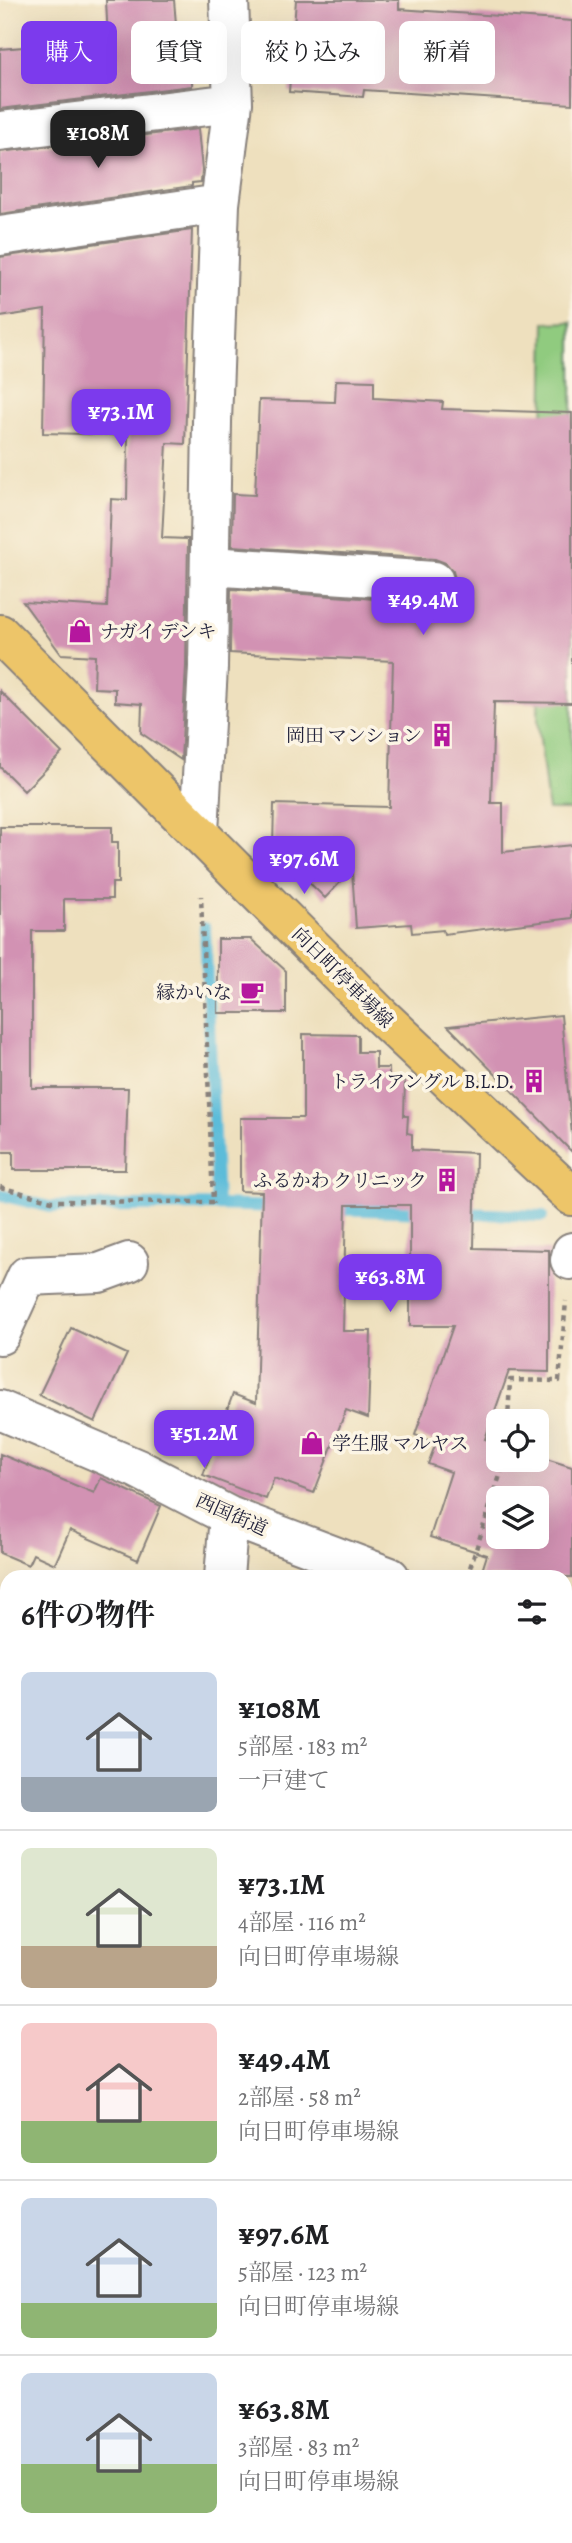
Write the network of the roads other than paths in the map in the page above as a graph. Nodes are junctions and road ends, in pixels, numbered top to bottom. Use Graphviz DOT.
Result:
graph roads {
  1 [pos="229,0"];
  2 [pos="233,103"];
  3 [pos="0,131"];
  4 [pos="220,204"];
  5 [pos="0,236"];
  6 [pos="210,566"];
  7 [pos="434,581"];
  8 [pos="0,634"];
  9 [pos="199,832"];
  10 [pos="572,1196"];
  11 [pos="129,1262"];
  12 [pos="0,1335"];
  13 [pos="0,1410"];
  14 [pos="229,1516"];
  15 [pos="225,1570"];
  16 [pos="372,1570"];
  1 -- 2 [label="street"];
  2 -- 3 [label="street"];
  2 -- 4 [label="street"];
  4 -- 5 [label="street"];
  4 -- 6 [label="street"];
  6 -- 7 [label="street"];
  6 -- 9 [label="street"];
  8 -- 9 [label="main road, 向日町停車場線"];
  9 -- 10 [label="main road, 向日町停車場線"];
  11 -- 12 [label="street"];
  13 -- 14 [label="street, 西国街道"];
  14 -- 15 [label="street"];
  14 -- 16 [label="street, 西国街道"];
}
